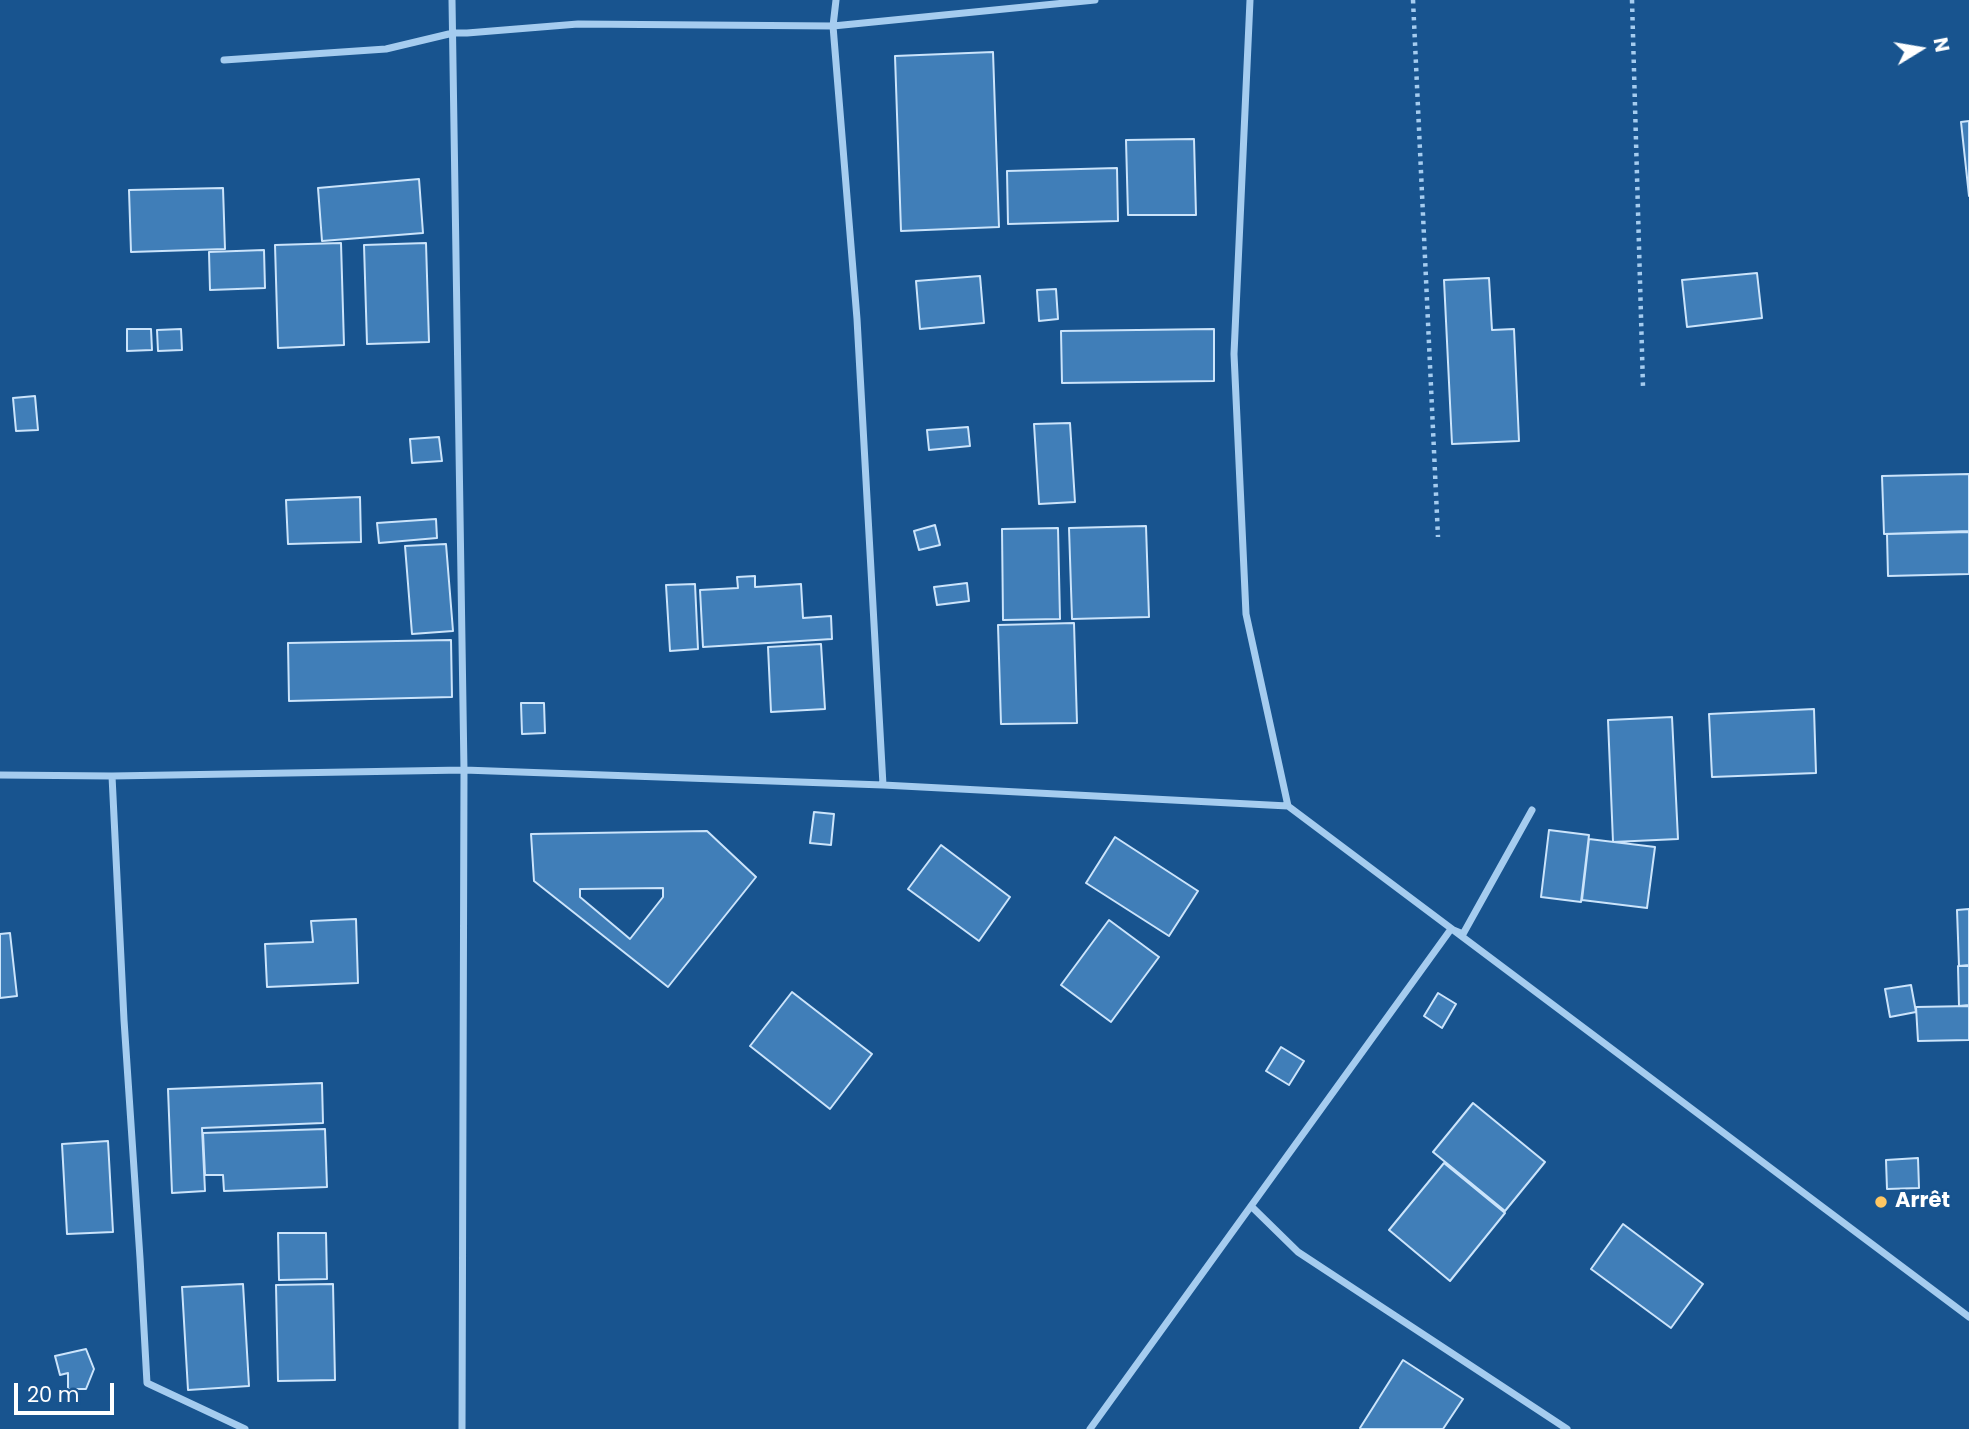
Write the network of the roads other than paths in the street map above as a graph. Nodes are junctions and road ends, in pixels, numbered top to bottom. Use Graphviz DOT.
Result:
graph roads {
  1 [pos="452,0"];
  2 [pos="836,0"];
  3 [pos="1095,0"];
  4 [pos="1250,0"];
  5 [pos="833,26"];
  6 [pos="453,33"];
  7 [pos="224,60"];
  8 [pos="464,771"];
  9 [pos="0,775"];
  10 [pos="111,776"];
  11 [pos="883,785"];
  12 [pos="1288,806"];
  13 [pos="1532,810"];
  14 [pos="1451,929"];
  15 [pos="1251,1206"];
  16 [pos="1969,1317"];
  17 [pos="245,1429"];
  18 [pos="462,1429"];
  19 [pos="1090,1429"];
  20 [pos="1567,1429"];
  1 -- 6 [label="street"];
  2 -- 5 [label="street"];
  3 -- 5 [label="street"];
  4 -- 12 [label="street"];
  5 -- 6 [label="street"];
  5 -- 11 [label="street"];
  6 -- 7 [label="street"];
  6 -- 8 [label="street"];
  8 -- 10 [label="street"];
  8 -- 11 [label="street"];
  8 -- 18 [label="street"];
  9 -- 10 [label="street"];
  10 -- 17 [label="street"];
  11 -- 12 [label="street"];
  12 -- 14 [label="street"];
  13 -- 14 [label="street"];
  14 -- 15 [label="street"];
  14 -- 16 [label="street"];
  15 -- 19 [label="street"];
  15 -- 20 [label="street"];
}
